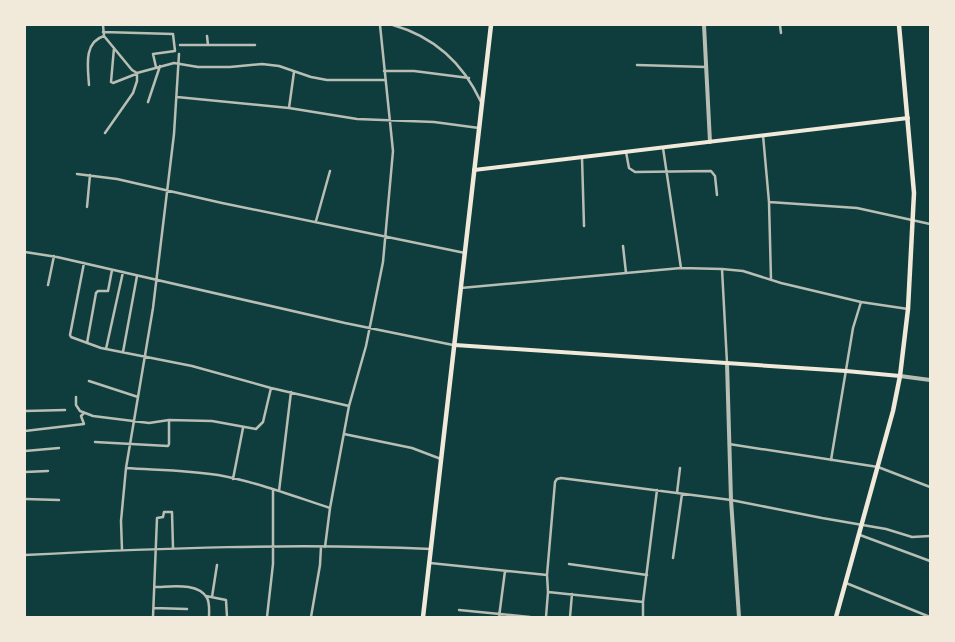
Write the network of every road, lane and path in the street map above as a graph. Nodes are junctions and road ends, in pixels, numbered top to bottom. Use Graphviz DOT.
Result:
graph roads {
  1 [pos="103,25"];
  2 [pos="380,25"];
  3 [pos="393,25"];
  4 [pos="491,25"];
  5 [pos="704,25"];
  6 [pos="780,25"];
  7 [pos="899,25"];
  8 [pos="781,33"];
  9 [pos="104,34"];
  10 [pos="207,36"];
  11 [pos="180,45"];
  12 [pos="208,45"];
  13 [pos="255,45"];
  14 [pos="114,48"];
  15 [pos="179,54"];
  16 [pos="179,64"];
  17 [pos="637,65"];
  18 [pos="158,67"];
  19 [pos="706,67"];
  20 [pos="384,71"];
  21 [pos="294,72"];
  22 [pos="136,73"];
  23 [pos="469,78"];
  24 [pos="385,80"];
  25 [pos="89,85"];
  26 [pos="177,97"];
  27 [pos="148,102"];
  28 [pos="482,103"];
  29 [pos="289,108"];
  30 [pos="908,118"];
  31 [pos="390,120"];
  32 [pos="480,128"];
  33 [pos="105,133"];
  34 [pos="763,134"];
  35 [pos="710,142"];
  36 [pos="663,148"];
  37 [pos="626,152"];
  38 [pos="582,157"];
  39 [pos="474,170"];
  40 [pos="330,171"];
  41 [pos="667,172"];
  42 [pos="77,174"];
  43 [pos="90,175"];
  44 [pos="168,190"];
  45 [pos="717,195"];
  46 [pos="769,202"];
  47 [pos="87,207"];
  48 [pos="914,220"];
  49 [pos="316,221"];
  50 [pos="930,224"];
  51 [pos="584,226"];
  52 [pos="386,237"];
  53 [pos="623,246"];
  54 [pos="25,252"];
  55 [pos="465,253"];
  56 [pos="54,256"];
  57 [pos="84,263"];
  58 [pos="681,268"];
  59 [pos="722,269"];
  60 [pos="112,270"];
  61 [pos="123,272"];
  62 [pos="626,273"];
  63 [pos="137,276"];
  64 [pos="771,279"];
  65 [pos="156,281"];
  66 [pos="48,284"];
  67 [pos="461,288"];
  68 [pos="861,302"];
  69 [pos="908,309"];
  70 [pos="370,328"];
  71 [pos="87,343"];
  72 [pos="455,345"];
  73 [pos="106,349"];
  74 [pos="123,352"];
  75 [pos="146,356"];
  76 [pos="727,363"];
  77 [pos="846,371"];
  78 [pos="900,376"];
  79 [pos="930,380"];
  80 [pos="89,381"];
  81 [pos="271,388"];
  82 [pos="290,392"];
  83 [pos="76,397"];
  84 [pos="138,397"];
  85 [pos="349,406"];
  86 [pos="65,410"];
  87 [pos="25,411"];
  88 [pos="84,413"];
  89 [pos="169,420"];
  90 [pos="134,422"];
  91 [pos="243,428"];
  92 [pos="25,431"];
  93 [pos="344,434"];
  94 [pos="95,442"];
  95 [pos="129,444"];
  96 [pos="729,444"];
  97 [pos="59,448"];
  98 [pos="25,451"];
  99 [pos="440,458"];
  100 [pos="830,460"];
  101 [pos="878,467"];
  102 [pos="126,468"];
  103 [pos="680,468"];
  104 [pos="48,471"];
  105 [pos="25,472"];
  106 [pos="233,479"];
  107 [pos="930,487"];
  108 [pos="273,490"];
  109 [pos="657,490"];
  110 [pos="279,491"];
  111 [pos="677,493"];
  112 [pos="682,494"];
  113 [pos="25,499"];
  114 [pos="59,500"];
  115 [pos="731,500"];
  116 [pos="330,508"];
  117 [pos="862,525"];
  118 [pos="860,535"];
  119 [pos="930,536"];
  120 [pos="273,547"];
  121 [pos="321,547"];
  122 [pos="325,547"];
  123 [pos="173,548"];
  124 [pos="156,549"];
  125 [pos="432,549"];
  126 [pos="122,550"];
  127 [pos="25,555"];
  128 [pos="673,558"];
  129 [pos="930,562"];
  130 [pos="429,563"];
  131 [pos="569,564"];
  132 [pos="216,566"];
  133 [pos="505,571"];
  134 [pos="647,574"];
  135 [pos="547,575"];
  136 [pos="846,583"];
  137 [pos="155,586"];
  138 [pos="548,592"];
  139 [pos="572,594"];
  140 [pos="206,596"];
  141 [pos="212,597"];
  142 [pos="643,602"];
  143 [pos="154,608"];
  144 [pos="187,609"];
  145 [pos="459,610"];
  146 [pos="922,615"];
  147 [pos="499,616"];
  148 [pos="153,617"];
  149 [pos="208,617"];
  150 [pos="227,617"];
  151 [pos="267,617"];
  152 [pos="311,617"];
  153 [pos="423,617"];
  154 [pos="530,617"];
  155 [pos="546,617"];
  156 [pos="570,617"];
  157 [pos="643,617"];
  158 [pos="739,617"];
  159 [pos="836,617"];
  160 [pos="930,617"];
  1 -- 9 [label="street"];
  2 -- 20 [label="street"];
  3 -- 23 [label="street"];
  4 -- 28 [label="main road"];
  5 -- 19 [label="street"];
  6 -- 8 [label="street"];
  7 -- 30 [label="main road"];
  9 -- 14 [label="street"];
  9 -- 18 [label="street"];
  9 -- 25 [label="street"];
  10 -- 12 [label="street"];
  11 -- 12 [label="street"];
  12 -- 13 [label="street"];
  14 -- 22 [label="street"];
  14 -- 22 [label="street"];
  15 -- 16 [label="street"];
  16 -- 18 [label="street"];
  16 -- 21 [label="street"];
  16 -- 26 [label="street"];
  17 -- 19 [label="street"];
  18 -- 22 [label="street"];
  18 -- 27 [label="street"];
  19 -- 35 [label="street"];
  20 -- 23 [label="street"];
  20 -- 24 [label="street"];
  21 -- 24 [label="street"];
  21 -- 29 [label="street"];
  22 -- 33 [label="street"];
  23 -- 28 [label="street"];
  24 -- 31 [label="street"];
  26 -- 29 [label="street"];
  26 -- 44 [label="street"];
  28 -- 32 [label="main road"];
  29 -- 31 [label="street"];
  30 -- 34 [label="main road"];
  30 -- 48 [label="main road"];
  31 -- 32 [label="street"];
  31 -- 52 [label="street"];
  32 -- 39 [label="main road"];
  34 -- 35 [label="main road"];
  34 -- 46 [label="street"];
  35 -- 36 [label="main road"];
  36 -- 37 [label="main road"];
  36 -- 41 [label="street"];
  37 -- 38 [label="main road"];
  37 -- 41 [label="street"];
  38 -- 39 [label="main road"];
  38 -- 51 [label="street"];
  39 -- 55 [label="main road"];
  40 -- 49 [label="street"];
  41 -- 45 [label="street"];
  41 -- 58 [label="street"];
  42 -- 43 [label="street"];
  43 -- 44 [label="street"];
  43 -- 47 [label="street"];
  44 -- 49 [label="street"];
  44 -- 65 [label="street"];
  46 -- 48 [label="street"];
  46 -- 64 [label="street"];
  48 -- 50 [label="street"];
  48 -- 69 [label="main road"];
  49 -- 52 [label="street"];
  52 -- 55 [label="street"];
  52 -- 70 [label="street"];
  53 -- 62 [label="street"];
  54 -- 56 [label="street"];
  55 -- 67 [label="main road"];
  56 -- 57 [label="street"];
  56 -- 66 [label="street"];
  57 -- 60 [label="street"];
  57 -- 71 [label="street"];
  58 -- 59 [label="street"];
  58 -- 62 [label="street"];
  59 -- 64 [label="street"];
  59 -- 76 [label="street"];
  60 -- 61 [label="street"];
  60 -- 71 [label="street"];
  61 -- 63 [label="street"];
  61 -- 73 [label="street"];
  62 -- 67 [label="street"];
  63 -- 65 [label="street"];
  63 -- 74 [label="street"];
  64 -- 68 [label="street"];
  65 -- 70 [label="street"];
  65 -- 75 [label="street"];
  67 -- 72 [label="main road"];
  68 -- 69 [label="street"];
  68 -- 77 [label="street"];
  69 -- 78 [label="main road"];
  70 -- 72 [label="street"];
  70 -- 85 [label="street"];
  71 -- 73 [label="street"];
  72 -- 76 [label="main road"];
  72 -- 99 [label="main road"];
  73 -- 74 [label="street"];
  74 -- 75 [label="street"];
  75 -- 81 [label="street"];
  75 -- 84 [label="street"];
  76 -- 77 [label="main road"];
  76 -- 96 [label="street"];
  77 -- 78 [label="main road"];
  77 -- 100 [label="street"];
  78 -- 79 [label="street"];
  78 -- 101 [label="main road"];
  80 -- 84 [label="street"];
  81 -- 82 [label="street"];
  81 -- 91 [label="street"];
  82 -- 85 [label="street"];
  82 -- 110 [label="street"];
  83 -- 88 [label="street"];
  84 -- 90 [label="street"];
  85 -- 93 [label="street"];
  86 -- 87 [label="street"];
  88 -- 90 [label="street"];
  88 -- 92 [label="street"];
  89 -- 90 [label="street"];
  89 -- 91 [label="street"];
  89 -- 95 [label="street"];
  90 -- 95 [label="street"];
  91 -- 106 [label="street"];
  93 -- 99 [label="street"];
  93 -- 116 [label="street"];
  94 -- 95 [label="street"];
  95 -- 102 [label="street"];
  96 -- 100 [label="street"];
  96 -- 115 [label="street"];
  97 -- 98 [label="street"];
  99 -- 125 [label="main road"];
  100 -- 101 [label="street"];
  101 -- 107 [label="street"];
  101 -- 117 [label="main road"];
  102 -- 106 [label="street"];
  102 -- 126 [label="street"];
  103 -- 111 [label="street"];
  104 -- 105 [label="street"];
  106 -- 108 [label="street"];
  108 -- 110 [label="street"];
  108 -- 120 [label="street"];
  109 -- 111 [label="street"];
  109 -- 134 [label="street"];
  109 -- 135 [label="street"];
  110 -- 116 [label="street"];
  111 -- 112 [label="street"];
  112 -- 115 [label="street"];
  112 -- 128 [label="street"];
  113 -- 114 [label="street"];
  115 -- 117 [label="street"];
  115 -- 158 [label="street"];
  116 -- 122 [label="street"];
  117 -- 118 [label="main road"];
  117 -- 119 [label="street"];
  118 -- 129 [label="street"];
  118 -- 136 [label="main road"];
  120 -- 121 [label="street"];
  120 -- 123 [label="street"];
  120 -- 151 [label="street"];
  121 -- 122 [label="street"];
  121 -- 152 [label="street"];
  122 -- 125 [label="street"];
  123 -- 124 [label="street"];
  123 -- 124 [label="street"];
  124 -- 126 [label="street"];
  124 -- 137 [label="street"];
  125 -- 130 [label="main road"];
  126 -- 127 [label="street"];
  130 -- 133 [label="street"];
  130 -- 153 [label="main road"];
  131 -- 134 [label="street"];
  132 -- 141 [label="street"];
  133 -- 135 [label="street"];
  133 -- 147 [label="street"];
  134 -- 142 [label="street"];
  135 -- 138 [label="street"];
  136 -- 146 [label="street"];
  136 -- 159 [label="main road"];
  137 -- 140 [label="street"];
  137 -- 143 [label="street"];
  138 -- 139 [label="street"];
  138 -- 155 [label="street"];
  139 -- 142 [label="street"];
  139 -- 156 [label="street"];
  140 -- 141 [label="street"];
  140 -- 149 [label="street"];
  141 -- 150 [label="street"];
  142 -- 157 [label="street"];
  143 -- 144 [label="street"];
  143 -- 148 [label="street"];
  145 -- 147 [label="street"];
  146 -- 160 [label="street"];
  147 -- 154 [label="street"];
}
